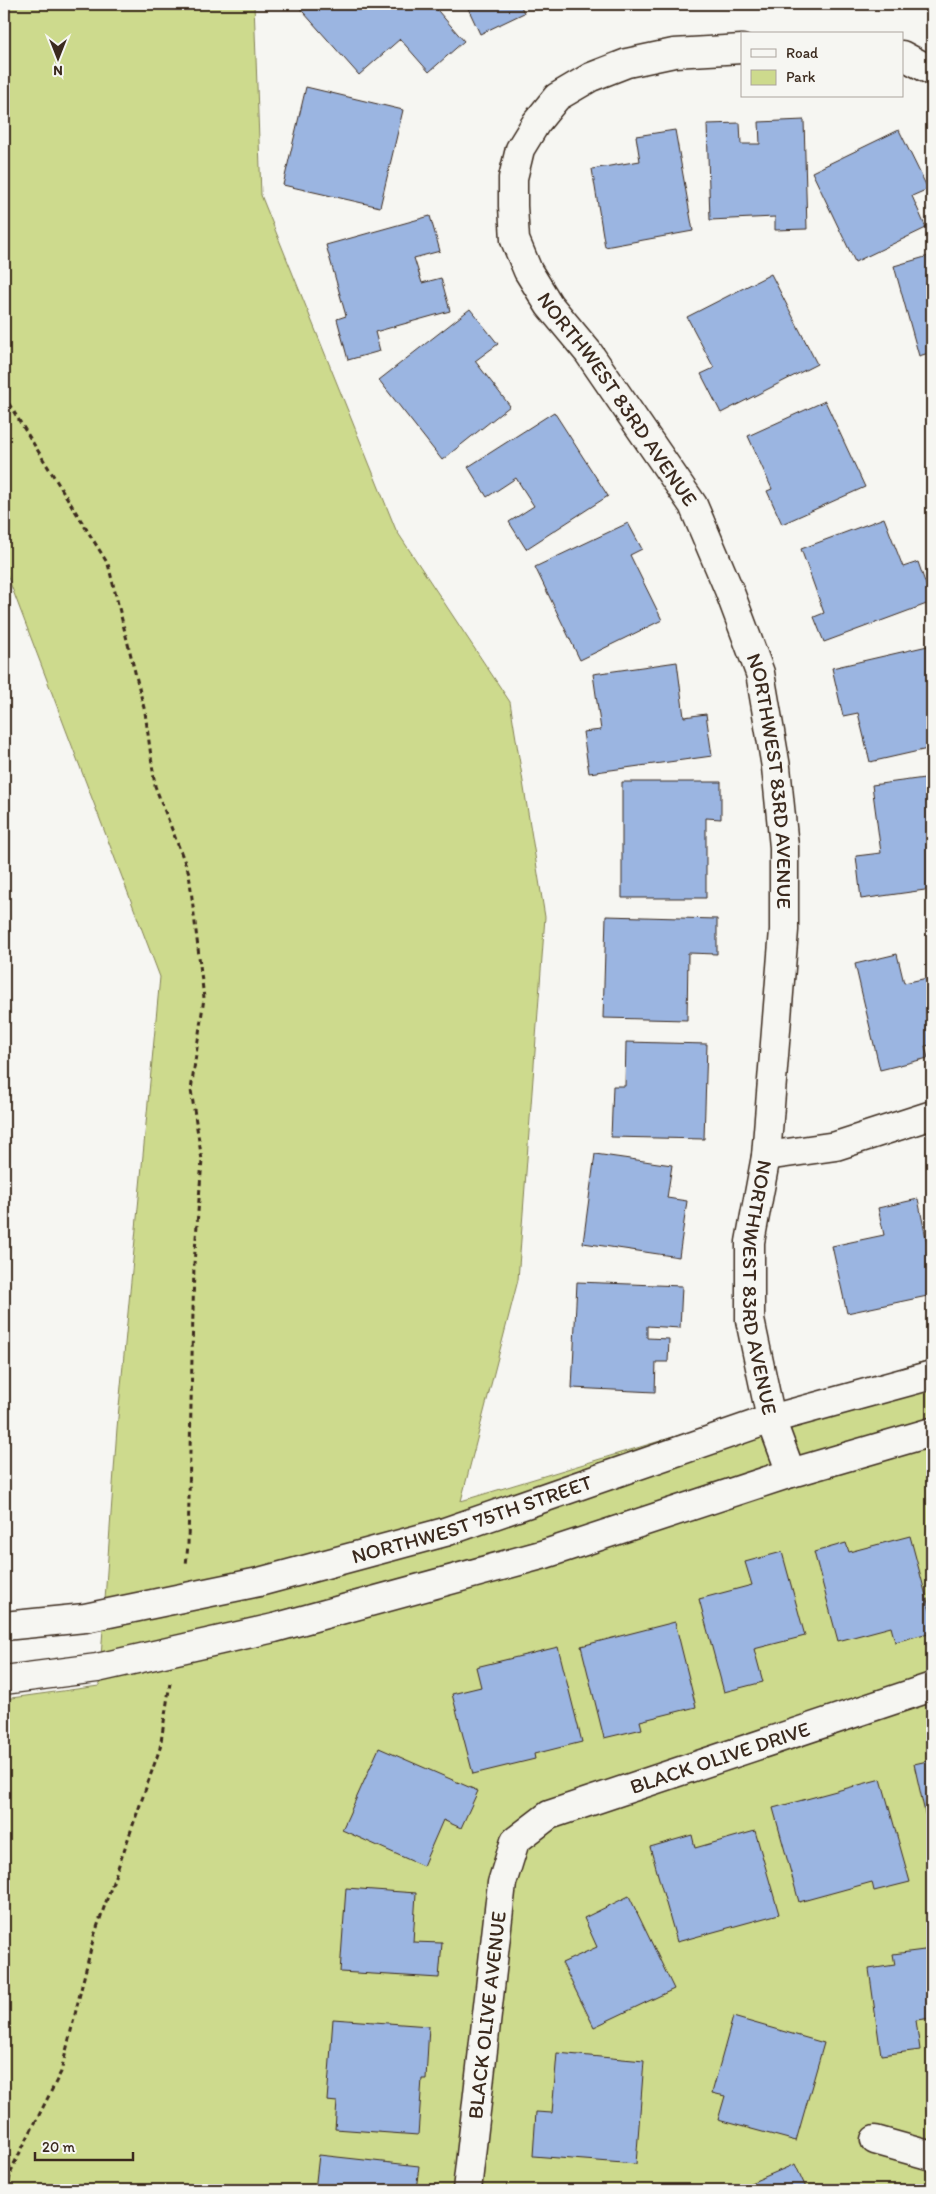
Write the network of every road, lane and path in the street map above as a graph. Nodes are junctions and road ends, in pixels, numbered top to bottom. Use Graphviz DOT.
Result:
graph roads {
  1 [pos="741,49"];
  2 [pos="904,56"];
  3 [pos="932,71"];
  4 [pos="4,396"];
  5 [pos="932,1115"];
  6 [pos="766,1156"];
  7 [pos="932,1375"];
  8 [pos="771,1418"];
  9 [pos="932,1432"];
  10 [pos="791,1473"];
  11 [pos="181,1598"];
  12 [pos="4,1626"];
  13 [pos="174,1650"];
  14 [pos="4,1680"];
  15 [pos="932,1687"];
  16 [pos="515,1841"];
  17 [pos="875,2140"];
  18 [pos="932,2156"];
  19 [pos="6,2190"];
  20 [pos="467,2190"];
  1 -- 6 [label="street, NORTHWEST 83RD AVENUE"];
  2 -- 3 [label="street"];
  4 -- 11 [label="path"];
  5 -- 6 [label="street"];
  6 -- 8 [label="street, NORTHWEST 83RD AVENUE"];
  7 -- 8 [label="street, NORTHWEST 75TH STREET"];
  8 -- 10 [label="street, NORTHWEST 83RD AVENUE"];
  8 -- 11 [label="street, NORTHWEST 75TH STREET"];
  9 -- 10 [label="street"];
  10 -- 13 [label="street"];
  11 -- 12 [label="street, NORTHWEST 75TH STREET"];
  13 -- 14 [label="street"];
  13 -- 19 [label="path"];
  15 -- 16 [label="street, BLACK OLIVE DRIVE"];
  16 -- 20 [label="street, BLACK OLIVE AVENUE"];
  17 -- 18 [label="street"];
}
